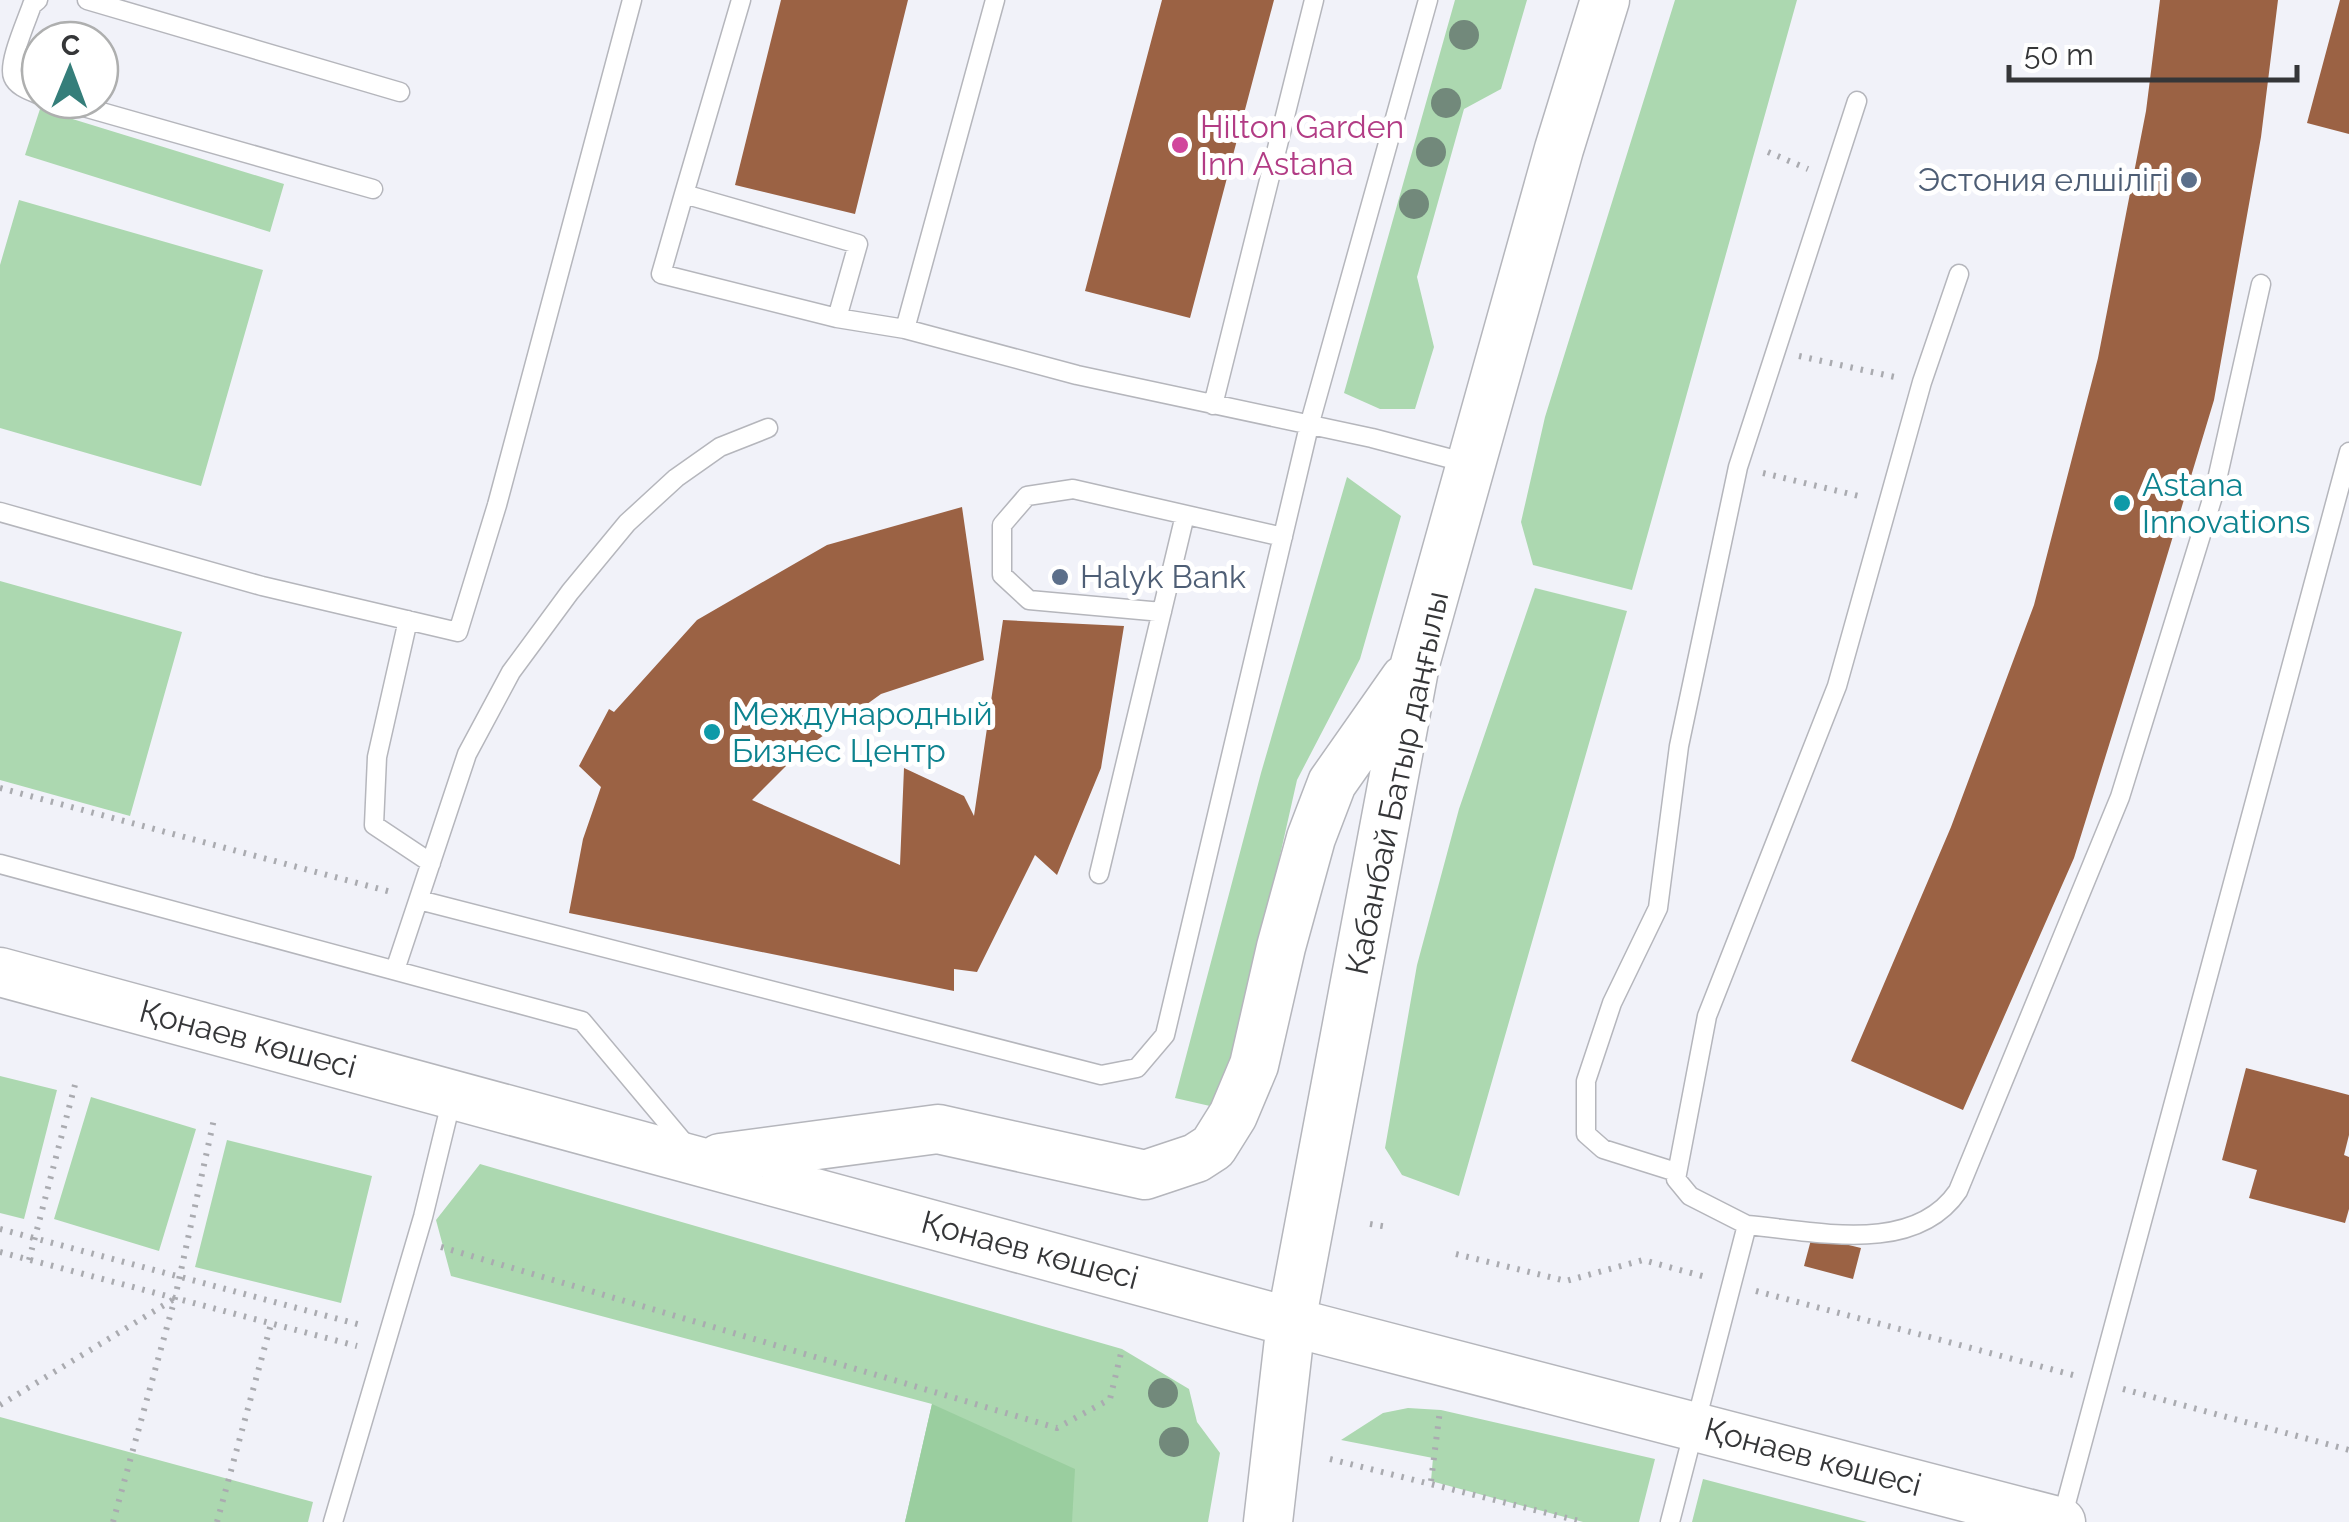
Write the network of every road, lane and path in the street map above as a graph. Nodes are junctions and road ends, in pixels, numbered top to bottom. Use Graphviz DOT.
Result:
graph roads {
  1 [pos="87,0"];
  2 [pos="632,0"];
  3 [pos="741,0"];
  4 [pos="996,0"];
  5 [pos="1314,0"];
  6 [pos="1428,0"];
  7 [pos="1605,0"];
  8 [pos="20,41"];
  9 [pos="20,85"];
  10 [pos="400,92"];
  11 [pos="1857,101"];
  12 [pos="120,117"];
  13 [pos="1768,152"];
  14 [pos="1831,177"];
  15 [pos="373,189"];
  16 [pos="684,194"];
  17 [pos="1958,274"];
  18 [pos="2261,284"];
  19 [pos="837,318"];
  20 [pos="905,329"];
  21 [pos="1774,351"];
  22 [pos="1922,382"];
  23 [pos="1213,404"];
  24 [pos="1309,426"];
  25 [pos="768,428"];
  26 [pos="2349,452"];
  27 [pos="1473,464"];
  28 [pos="1738,467"];
  29 [pos="1890,503"];
  30 [pos="0,512"];
  31 [pos="1185,514"];
  32 [pos="1283,537"];
  33 [pos="1162,612"];
  34 [pos="408,620"];
  35 [pos="1415,664"];
  36 [pos="0,788"];
  37 [pos="431,863"];
  38 [pos="0,864"];
  39 [pos="1099,874"];
  40 [pos="418,900"];
  41 [pos="395,970"];
  42 [pos="0,972"];
  43 [pos="76,1081"];
  44 [pos="454,1094"];
  45 [pos="214,1119"];
  46 [pos="699,1161"];
  47 [pos="1676,1172"];
  48 [pos="1370,1224"];
  49 [pos="1748,1225"];
  50 [pos="1388,1226"];
  51 [pos="0,1229"];
  52 [pos="36,1237"];
  53 [pos="416,1240"];
  54 [pos="0,1252"];
  55 [pos="1456,1254"];
  56 [pos="30,1260"];
  57 [pos="180,1276"];
  58 [pos="1731,1284"];
  59 [pos="175,1298"];
  60 [pos="1292,1322"];
  61 [pos="272,1324"];
  62 [pos="360,1326"];
  63 [pos="1122,1349"];
  64 [pos="383,1352"];
  65 [pos="2100,1383"];
  66 [pos="0,1406"];
  67 [pos="1440,1410"];
  68 [pos="1694,1426"];
  69 [pos="2349,1450"];
  70 [pos="1330,1458"];
  71 [pos="1431,1482"];
  72 [pos="114,1522"];
  73 [pos="216,1522"];
  74 [pos="333,1522"];
  75 [pos="1268,1522"];
  76 [pos="1583,1522"];
  77 [pos="1670,1522"];
  78 [pos="2061,1522"];
  1 -- 10 [label="lane"];
  2 -- 34 [label="lane"];
  3 -- 16 [label="lane"];
  4 -- 20 [label="lane"];
  5 -- 23 [label="lane"];
  6 -- 24 [label="lane"];
  7 -- 27 [label="main road, Қабанбай Батыр даңғылы"];
  8 -- 9 [label="lane"];
  11 -- 14 [label="lane"];
  12 -- 15 [label="lane"];
  13 -- 14 [label="path"];
  14 -- 21 [label="lane"];
  16 -- 19 [label="lane"];
  16 -- 19 [label="lane"];
  17 -- 22 [label="lane"];
  18 -- 49 [label="lane"];
  19 -- 20 [label="lane"];
  20 -- 23 [label="lane"];
  21 -- 22 [label="path"];
  21 -- 28 [label="lane"];
  22 -- 29 [label="lane"];
  23 -- 24 [label="lane"];
  24 -- 27 [label="lane"];
  24 -- 32 [label="lane"];
  25 -- 37 [label="lane"];
  26 -- 65 [label="lane"];
  27 -- 35 [label="main road, Қабанбай Батыр даңғылы"];
  28 -- 29 [label="path"];
  28 -- 47 [label="lane"];
  29 -- 47 [label="lane"];
  30 -- 34 [label="lane"];
  31 -- 32 [label="lane"];
  31 -- 33 [label="lane"];
  31 -- 33 [label="lane"];
  32 -- 40 [label="lane"];
  33 -- 39 [label="lane"];
  34 -- 37 [label="lane"];
  35 -- 46 [label="main road"];
  35 -- 60 [label="main road, Қабанбай Батыр даңғылы"];
  36 -- 40 [label="path"];
  37 -- 40 [label="lane"];
  38 -- 41 [label="lane"];
  40 -- 41 [label="lane"];
  41 -- 46 [label="lane"];
  42 -- 44 [label="main road, Қонаев көшесі"];
  43 -- 52 [label="path"];
  44 -- 46 [label="main road, Қонаев көшесі"];
  44 -- 53 [label="lane"];
  45 -- 57 [label="path"];
  46 -- 60 [label="main road, Қонаев көшесі"];
  47 -- 49 [label="lane"];
  48 -- 50 [label="path"];
  49 -- 58 [label="lane"];
  51 -- 52 [label="path"];
  52 -- 56 [label="path"];
  52 -- 57 [label="path"];
  53 -- 63 [label="path"];
  53 -- 64 [label="lane"];
  54 -- 56 [label="path"];
  55 -- 58 [label="path"];
  56 -- 59 [label="path"];
  57 -- 59 [label="path"];
  57 -- 62 [label="path"];
  58 -- 65 [label="path"];
  58 -- 68 [label="lane"];
  59 -- 61 [label="path"];
  59 -- 66 [label="path"];
  59 -- 72 [label="path"];
  60 -- 68 [label="main road, Қонаев көшесі"];
  60 -- 75 [label="main road, Қабанбай Батыр даңғылы"];
  61 -- 64 [label="path"];
  61 -- 73 [label="path"];
  64 -- 74 [label="lane"];
  65 -- 69 [label="path"];
  65 -- 78 [label="lane"];
  67 -- 71 [label="path"];
  68 -- 77 [label="lane"];
  68 -- 78 [label="main road, Қонаев көшесі"];
  70 -- 71 [label="path"];
  71 -- 76 [label="path"];
}
